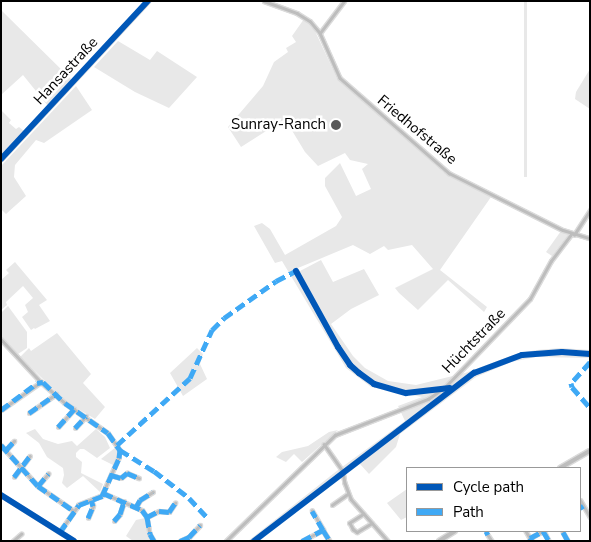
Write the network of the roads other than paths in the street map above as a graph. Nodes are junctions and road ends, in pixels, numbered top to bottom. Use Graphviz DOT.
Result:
graph roads {
  1 [pos="148,1"];
  2 [pos="264,1"];
  3 [pos="344,1"];
  4 [pos="320,33"];
  5 [pos="1,159"];
  6 [pos="590,210"];
  7 [pos="573,234"];
  8 [pos="590,238"];
  9 [pos="1,339"];
  10 [pos="40,382"];
  11 [pos="56,394"];
  12 [pos="74,409"];
  13 [pos="1,410"];
  14 [pos="29,413"];
  15 [pos="86,416"];
  16 [pos="58,427"];
  17 [pos="75,428"];
  18 [pos="14,441"];
  19 [pos="324,444"];
  20 [pos="1,445"];
  21 [pos="6,450"];
  22 [pos="590,451"];
  23 [pos="30,456"];
  24 [pos="21,467"];
  25 [pos="563,467"];
  26 [pos="48,474"];
  27 [pos="111,475"];
  28 [pos="14,477"];
  29 [pos="139,478"];
  30 [pos="38,486"];
  31 [pos="153,492"];
  32 [pos="103,493"];
  33 [pos="348,494"];
  34 [pos="1,495"];
  35 [pos="91,500"];
  36 [pos="124,502"];
  37 [pos="175,503"];
  38 [pos="332,505"];
  39 [pos="136,507"];
  40 [pos="582,507"];
  41 [pos="74,511"];
  42 [pos="312,512"];
  43 [pos="364,514"];
  44 [pos="147,517"];
  45 [pos="590,517"];
  46 [pos="88,518"];
  47 [pos="114,521"];
  48 [pos="372,523"];
  49 [pos="200,525"];
  50 [pos="323,530"];
  51 [pos="60,532"];
  52 [pos="454,532"];
  53 [pos="542,532"];
  54 [pos="563,532"];
  55 [pos="21,534"];
  56 [pos="488,535"];
  57 [pos="531,539"];
  58 [pos="310,540"];
  59 [pos="13,541"];
  60 [pos="74,541"];
  61 [pos="154,541"];
  62 [pos="180,541"];
  63 [pos="226,541"];
  64 [pos="302,541"];
  65 [pos="330,541"];
  66 [pos="388,541"];
  67 [pos="439,541"];
  68 [pos="492,541"];
  69 [pos="568,541"];
  1 -- 5 [label="street, Hansastraße"];
  2 -- 4 [label="street, Friedhofstraße"];
  3 -- 4 [label="street"];
  4 -- 7 [label="street, Friedhofstraße"];
  6 -- 7 [label="street, Hüchtstraße"];
  7 -- 8 [label="street, Friedhofstraße"];
  7 -- 19 [label="street, Hüchtstraße"];
  9 -- 10 [label="street"];
  10 -- 11 [label="street"];
  10 -- 13 [label="street"];
  11 -- 12 [label="street"];
  11 -- 14 [label="street"];
  12 -- 15 [label="street"];
  12 -- 16 [label="street"];
  15 -- 17 [label="street"];
  15 -- 27 [label="street"];
  18 -- 21 [label="street"];
  19 -- 33 [label="street"];
  19 -- 63 [label="street, Hüchtstraße"];
  20 -- 21 [label="street"];
  21 -- 24 [label="street"];
  22 -- 25 [label="main road"];
  23 -- 24 [label="street"];
  24 -- 28 [label="street"];
  24 -- 30 [label="street"];
  26 -- 30 [label="street"];
  27 -- 29 [label="street"];
  27 -- 32 [label="street"];
  30 -- 41 [label="street"];
  31 -- 39 [label="street"];
  32 -- 35 [label="street"];
  32 -- 36 [label="street"];
  33 -- 38 [label="street"];
  33 -- 43 [label="street"];
  34 -- 51 [label="street"];
  35 -- 41 [label="street"];
  35 -- 46 [label="street"];
  36 -- 39 [label="street"];
  36 -- 47 [label="street"];
  37 -- 44 [label="street"];
  39 -- 44 [label="street"];
  40 -- 45 [label="street"];
  41 -- 51 [label="street"];
  42 -- 50 [label="street"];
  43 -- 48 [label="street"];
  43 -- 48 [label="street"];
  44 -- 61 [label="street"];
  48 -- 66 [label="street"];
  49 -- 62 [label="street"];
  50 -- 58 [label="street"];
  50 -- 65 [label="street"];
  51 -- 60 [label="street"];
  52 -- 67 [label="main road"];
  53 -- 57 [label="street"];
  54 -- 69 [label="street"];
  55 -- 59 [label="street"];
  56 -- 68 [label="street"];
  58 -- 64 [label="street"];
}
